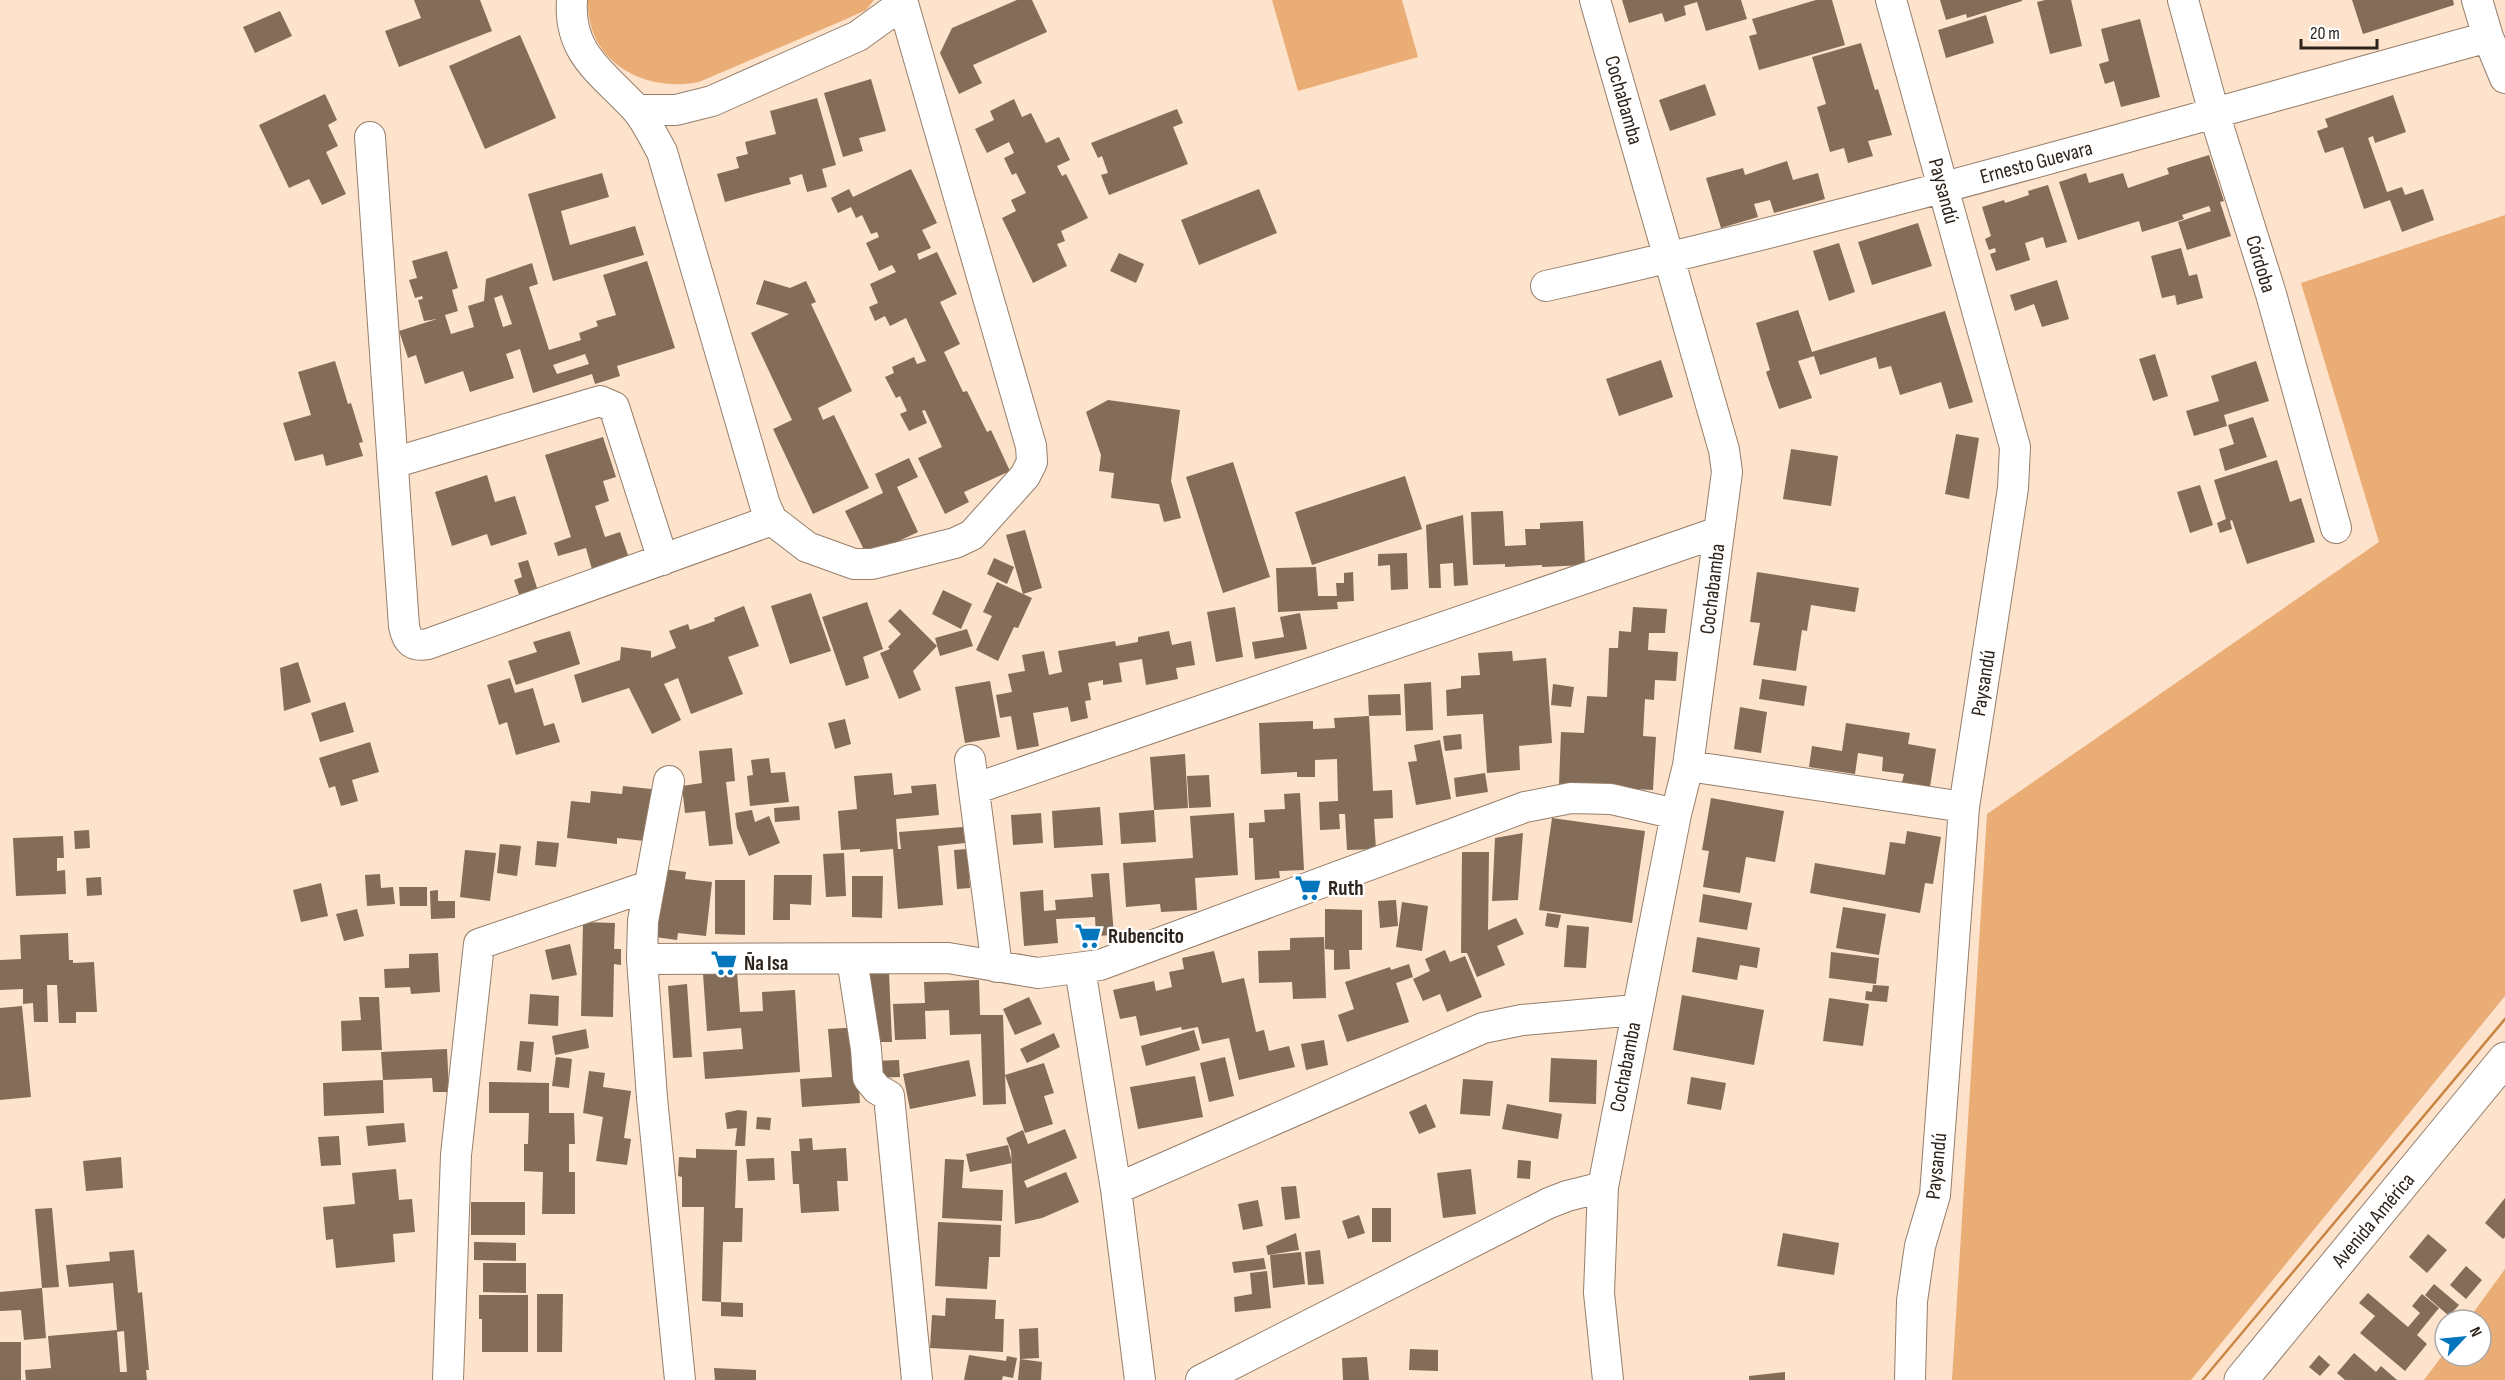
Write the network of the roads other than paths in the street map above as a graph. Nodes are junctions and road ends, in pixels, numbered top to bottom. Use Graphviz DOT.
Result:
graph roads {
  1 [pos="572,0"];
  2 [pos="1595,0"];
  3 [pos="1891,0"];
  4 [pos="2183,0"];
  5 [pos="2476,0"];
  6 [pos="902,2"];
  7 [pos="2488,37"];
  8 [pos="2505,78"];
  9 [pos="637,110"];
  10 [pos="2214,112"];
  11 [pos="370,137"];
  12 [pos="1944,187"];
  13 [pos="1670,258"];
  14 [pos="1546,286"];
  15 [pos="393,463"];
  16 [pos="772,520"];
  17 [pos="2336,528"];
  18 [pos="1719,532"];
  19 [pos="663,560"];
  20 [pos="970,760"];
  21 [pos="1688,766"];
  22 [pos="669,781"];
  23 [pos="974,789"];
  24 [pos="1964,807"];
  25 [pos="1676,813"];
  26 [pos="649,886"];
  27 [pos="642,959"];
  28 [pos="852,959"];
  29 [pos="997,967"];
  30 [pos="1080,969"];
  31 [pos="1636,1010"];
  32 [pos="2505,1059"];
  33 [pos="1603,1187"];
  34 [pos="1116,1189"];
  35 [pos="448,1380"];
  36 [pos="680,1380"];
  37 [pos="916,1380"];
  38 [pos="1140,1380"];
  39 [pos="1202,1380"];
  40 [pos="1608,1380"];
  41 [pos="1910,1380"];
  42 [pos="2241,1380"];
  1 -- 9 [label="street"];
  2 -- 13 [label="street, Cochabamba"];
  3 -- 12 [label="street, Paysandú"];
  4 -- 10 [label="street, Córdoba"];
  5 -- 7 [label="street"];
  6 -- 9 [label="street"];
  6 -- 16 [label="street"];
  7 -- 8 [label="street"];
  7 -- 10 [label="street, Ernesto Guevara"];
  9 -- 16 [label="street"];
  10 -- 12 [label="street, Ernesto Guevara"];
  10 -- 17 [label="street, Córdoba"];
  11 -- 15 [label="street"];
  12 -- 13 [label="street, Ernesto Guevara"];
  12 -- 24 [label="street, Paysandú"];
  13 -- 14 [label="street, Ernesto Guevara"];
  13 -- 18 [label="street, Cochabamba"];
  15 -- 19 [label="street"];
  15 -- 19 [label="street"];
  16 -- 19 [label="street"];
  18 -- 21 [label="street, Cochabamba"];
  18 -- 23 [label="street"];
  20 -- 23 [label="street"];
  21 -- 24 [label="street"];
  21 -- 25 [label="street, Cochabamba"];
  22 -- 26 [label="street"];
  23 -- 29 [label="street"];
  24 -- 41 [label="street, Paysandú"];
  25 -- 30 [label="street"];
  25 -- 31 [label="street, Cochabamba"];
  26 -- 27 [label="street"];
  26 -- 35 [label="street"];
  27 -- 28 [label="street"];
  27 -- 36 [label="street"];
  28 -- 29 [label="street"];
  28 -- 37 [label="street"];
  29 -- 30 [label="street"];
  30 -- 34 [label="street"];
  31 -- 33 [label="street, Cochabamba"];
  31 -- 34 [label="street"];
  32 -- 42 [label="main road, Avenida América"];
  33 -- 39 [label="street"];
  33 -- 40 [label="street, Cochabamba"];
  34 -- 38 [label="street"];
}
